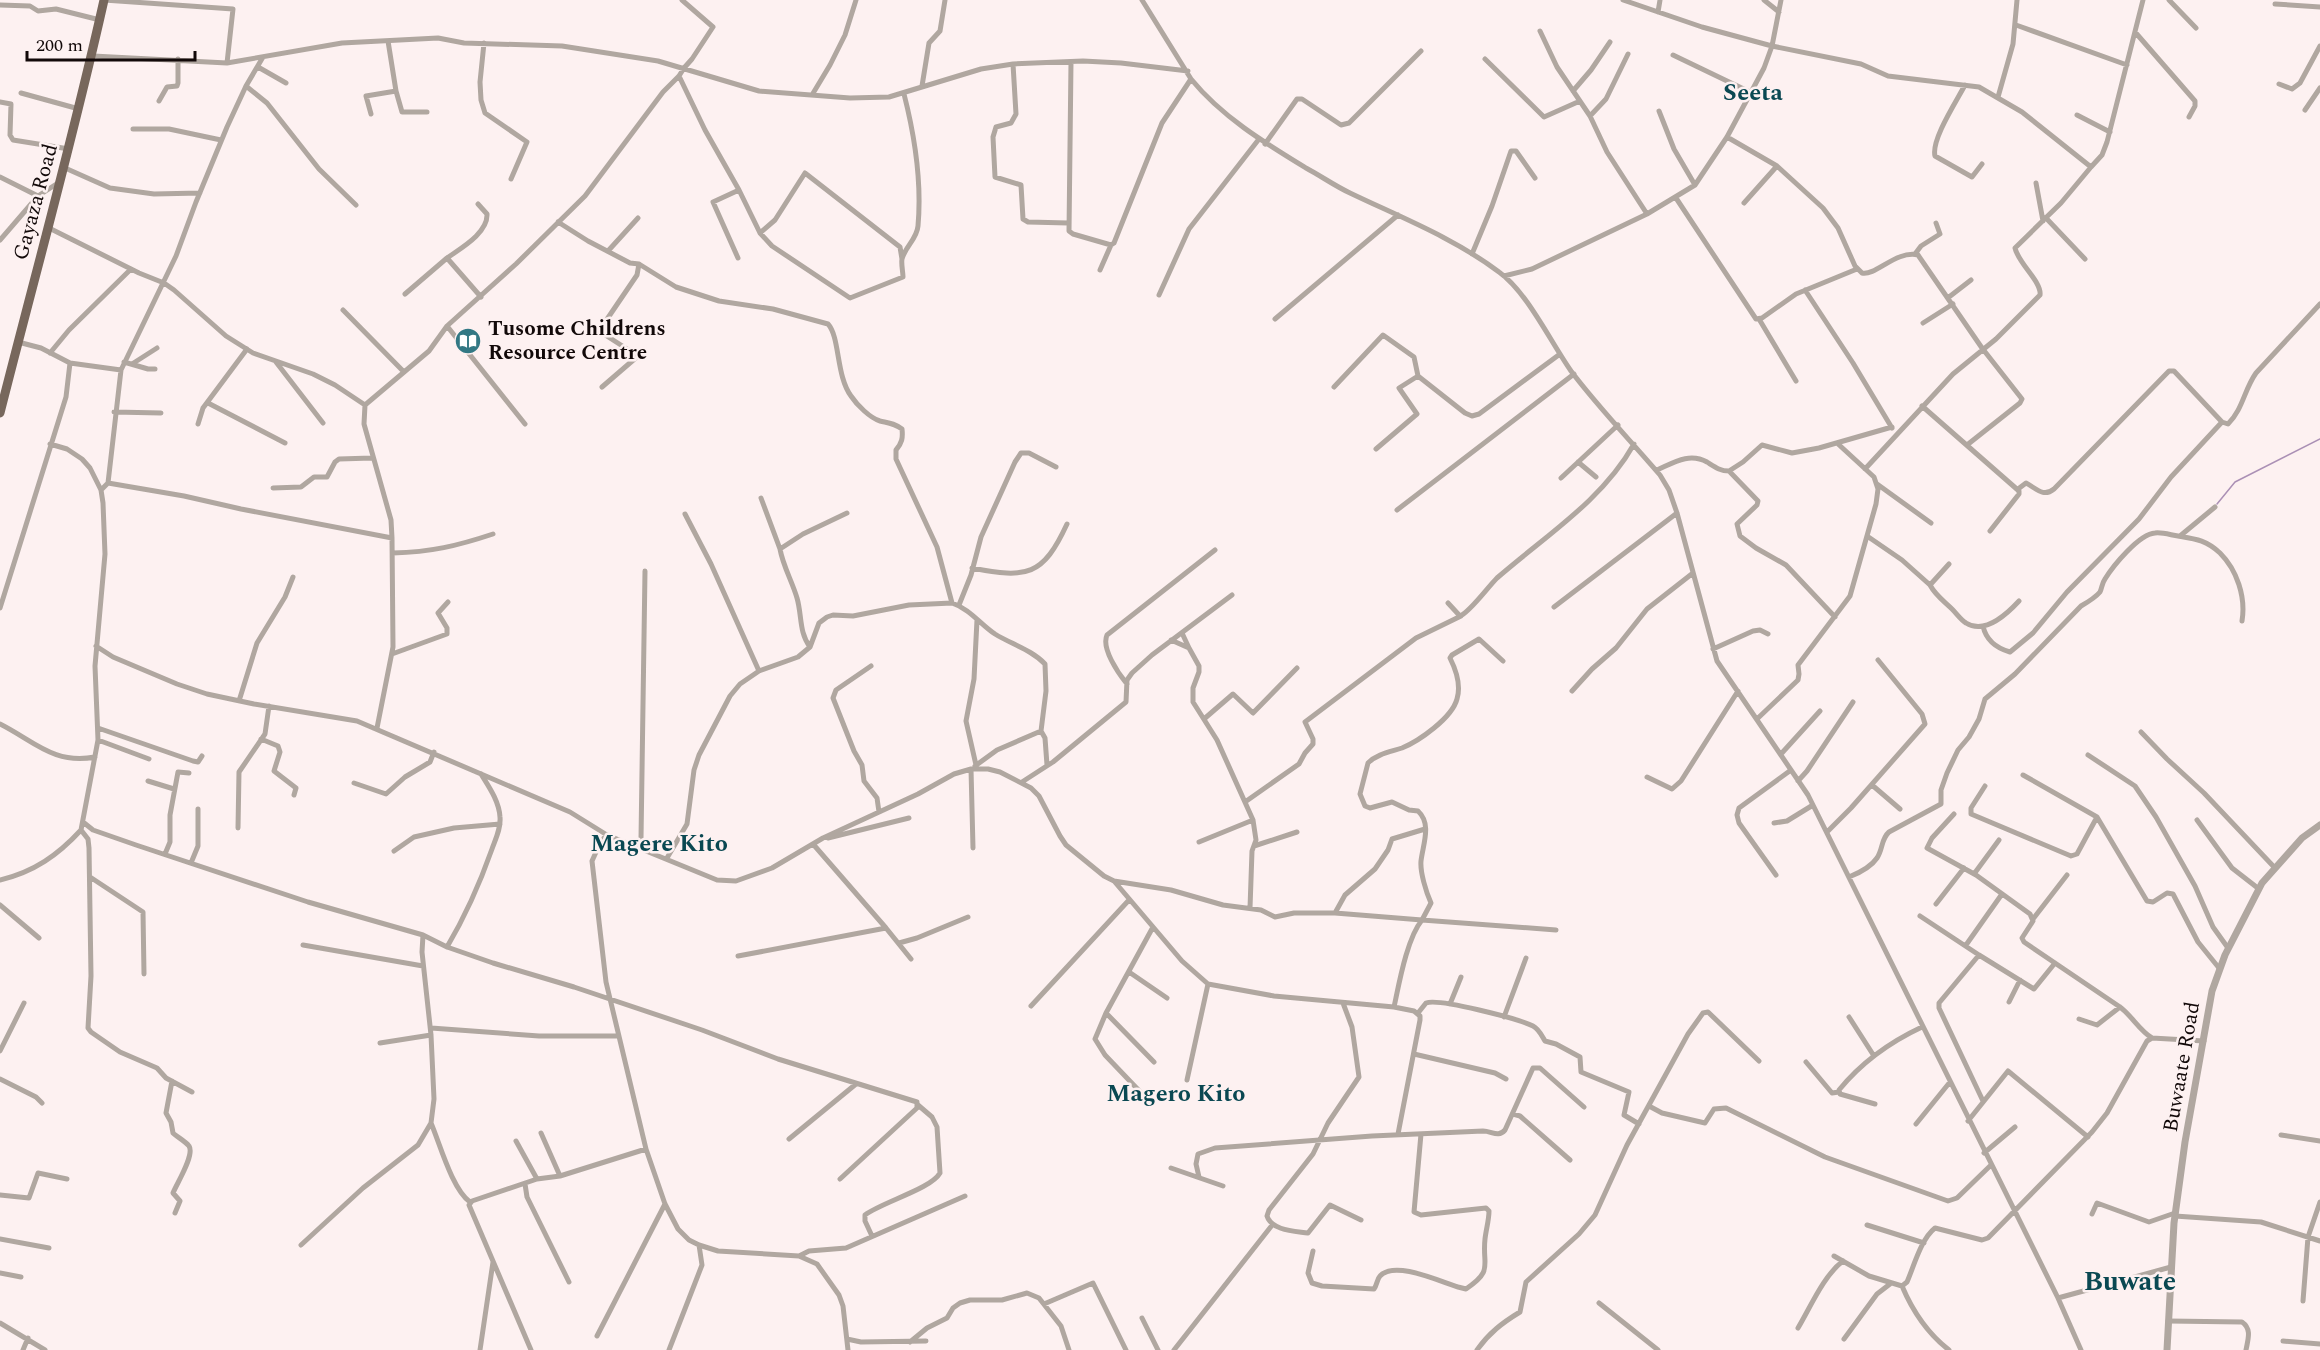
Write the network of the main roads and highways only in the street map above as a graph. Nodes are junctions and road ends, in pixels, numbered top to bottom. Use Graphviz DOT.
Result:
graph roads {
  1 [pos="104,0"];
  2 [pos="0,413"];
  1 -- 2 [label="main road, Gayaza Road"];
}
